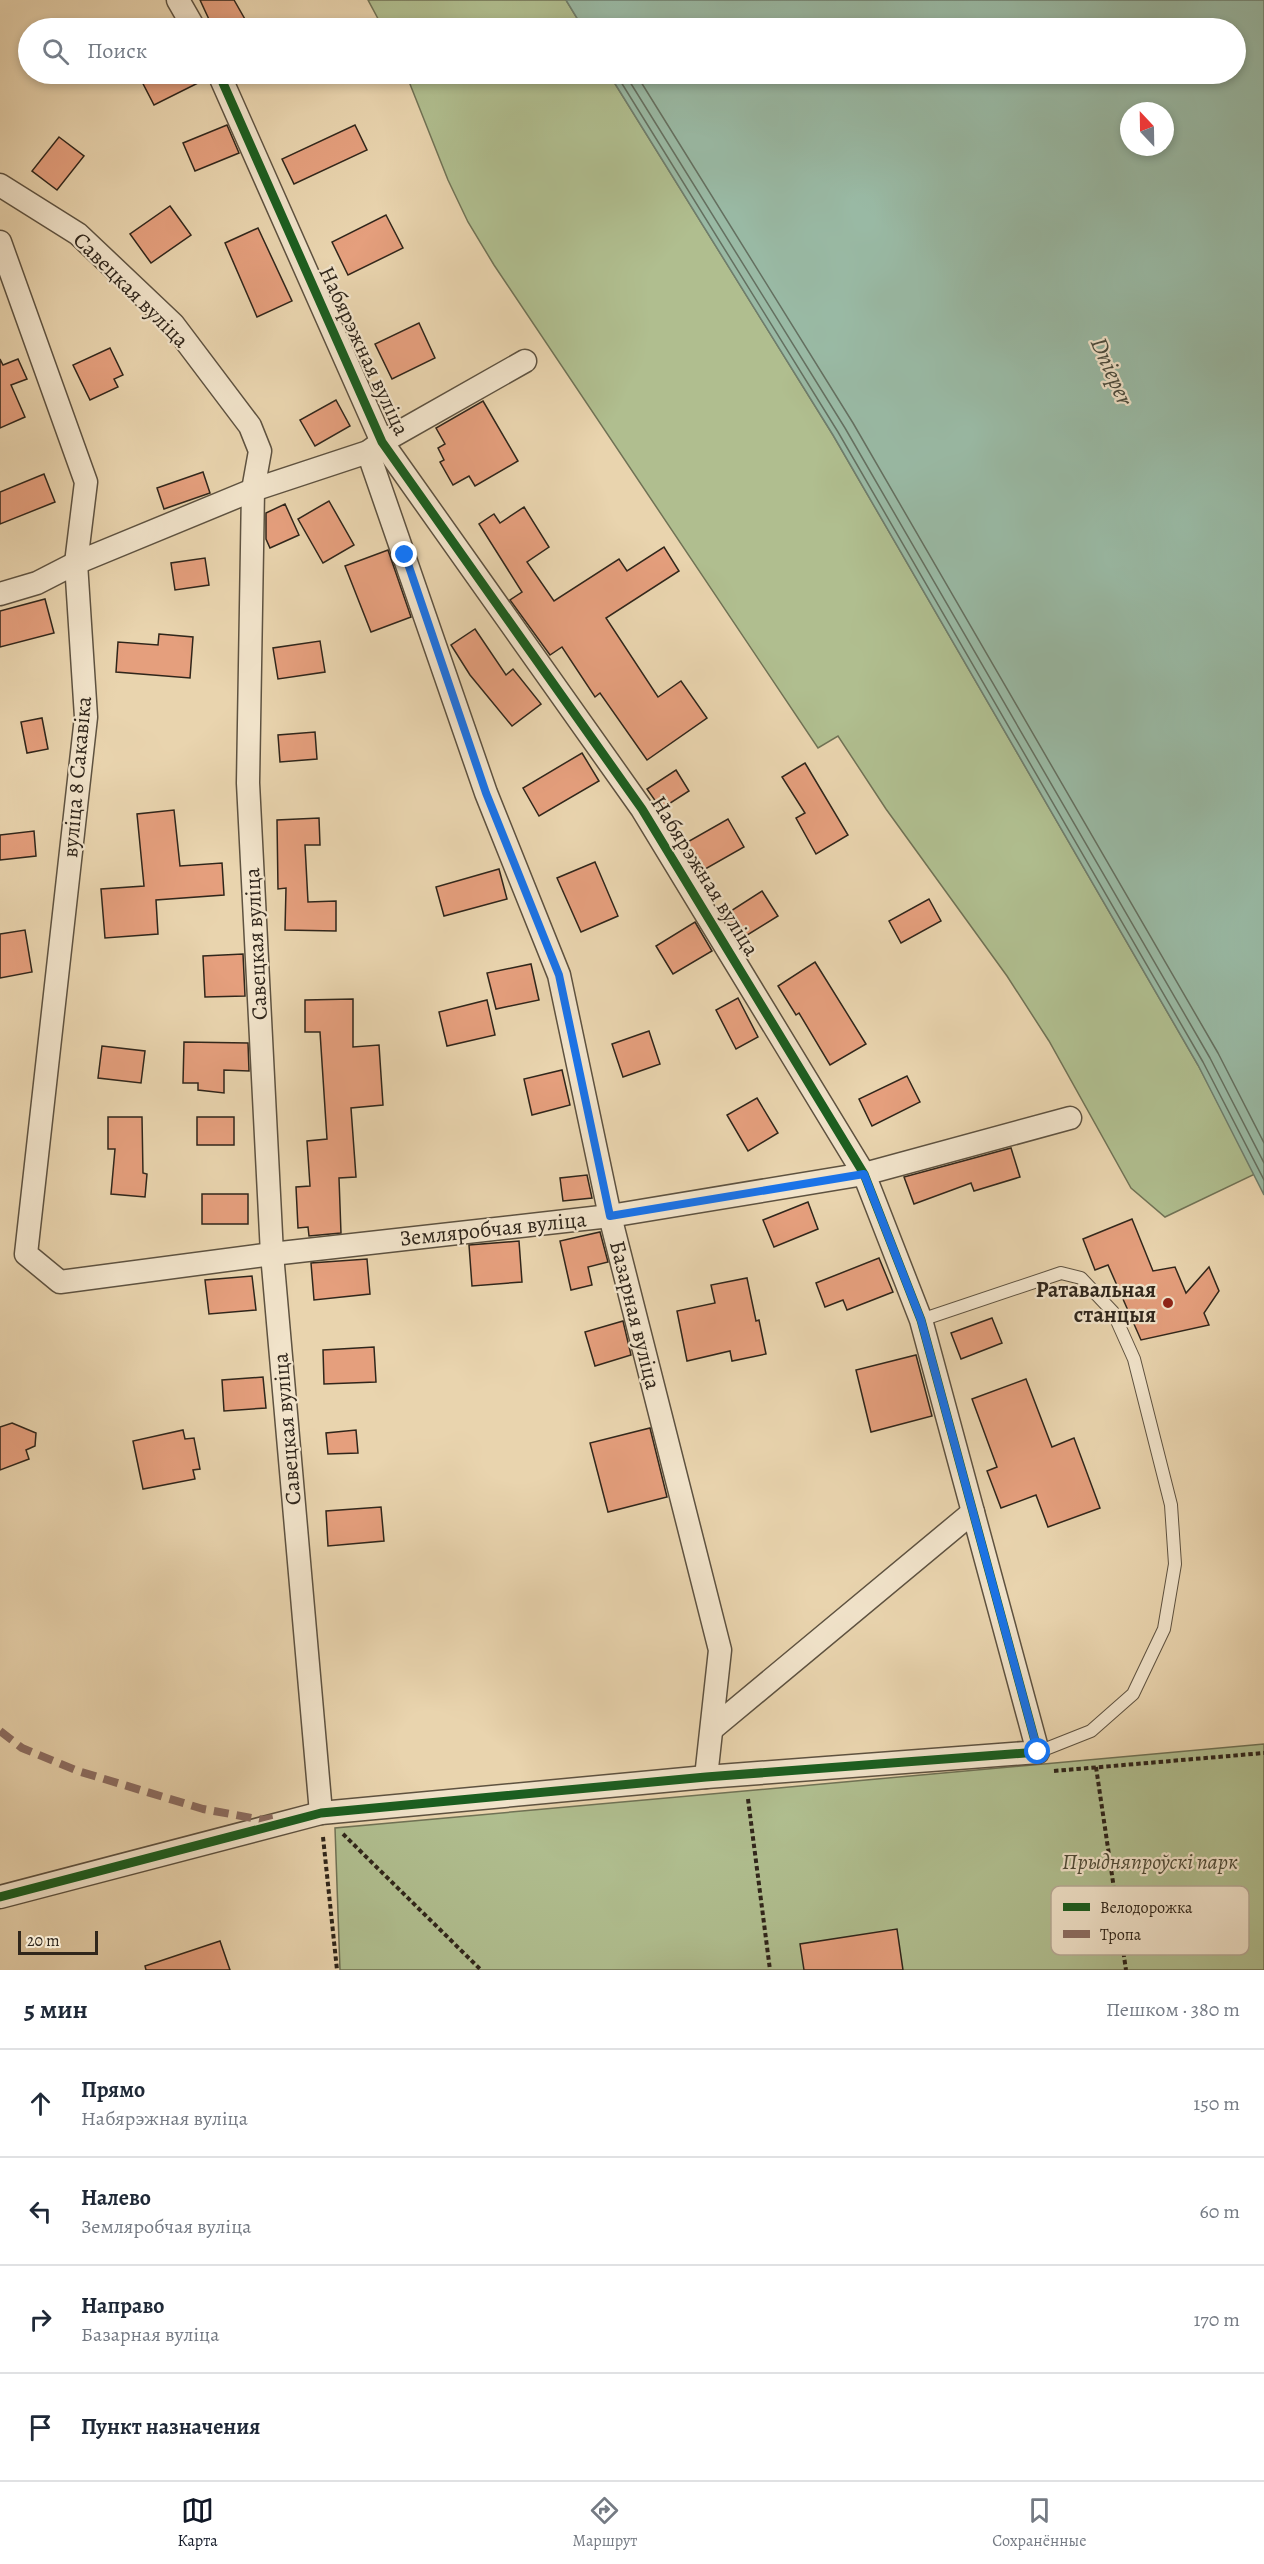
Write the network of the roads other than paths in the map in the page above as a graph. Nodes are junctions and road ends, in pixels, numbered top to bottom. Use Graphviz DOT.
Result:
graph roads {
  1 [pos="178,0"];
  2 [pos="188,18"];
  3 [pos="223,84"];
  4 [pos="0,185"];
  5 [pos="0,242"];
  6 [pos="525,361"];
  7 [pos="375,447"];
  8 [pos="253,490"];
  9 [pos="76,563"];
  10 [pos="0,594"];
  11 [pos="1070,1118"];
  12 [pos="864,1174"];
  13 [pos="610,1216"];
  14 [pos="26,1254"];
  15 [pos="272,1254"];
  16 [pos="921,1320"];
  17 [pos="973,1512"];
  18 [pos="711,1729"];
  19 [pos="1038,1752"];
  20 [pos="706,1777"];
  21 [pos="321,1813"];
  22 [pos="0,1897"];
  1 -- 2 [label="street"];
  3 -- 7 [label="street, Набярэжная вуліца"];
  4 -- 8 [label="street, Савецкая вуліца"];
  5 -- 9 [label="street, вуліца 8 Сакавіка"];
  6 -- 7 [label="street"];
  7 -- 8 [label="street"];
  7 -- 12 [label="street, Набярэжная вуліца"];
  7 -- 13 [label="street, Базарная вуліца"];
  8 -- 9 [label="street"];
  8 -- 15 [label="street, Савецкая вуліца"];
  9 -- 10 [label="street"];
  9 -- 14 [label="street, вуліца 8 Сакавіка"];
  11 -- 12 [label="street, Земляробчая вуліца"];
  12 -- 13 [label="street, Земляробчая вуліца"];
  12 -- 16 [label="street, Набярэжная вуліца"];
  13 -- 15 [label="street, Земляробчая вуліца"];
  13 -- 18 [label="street, Базарная вуліца"];
  14 -- 15 [label="street, Земляробчая вуліца"];
  15 -- 21 [label="street, Савецкая вуліца"];
  16 -- 17 [label="street, Набярэжная вуліца"];
  16 -- 19 [label="lane"];
  17 -- 18 [label="street"];
  17 -- 19 [label="street, Набярэжная вуліца"];
  18 -- 20 [label="street, Базарная вуліца"];
  19 -- 20 [label="street"];
  20 -- 21 [label="street"];
  21 -- 22 [label="street"];
}
